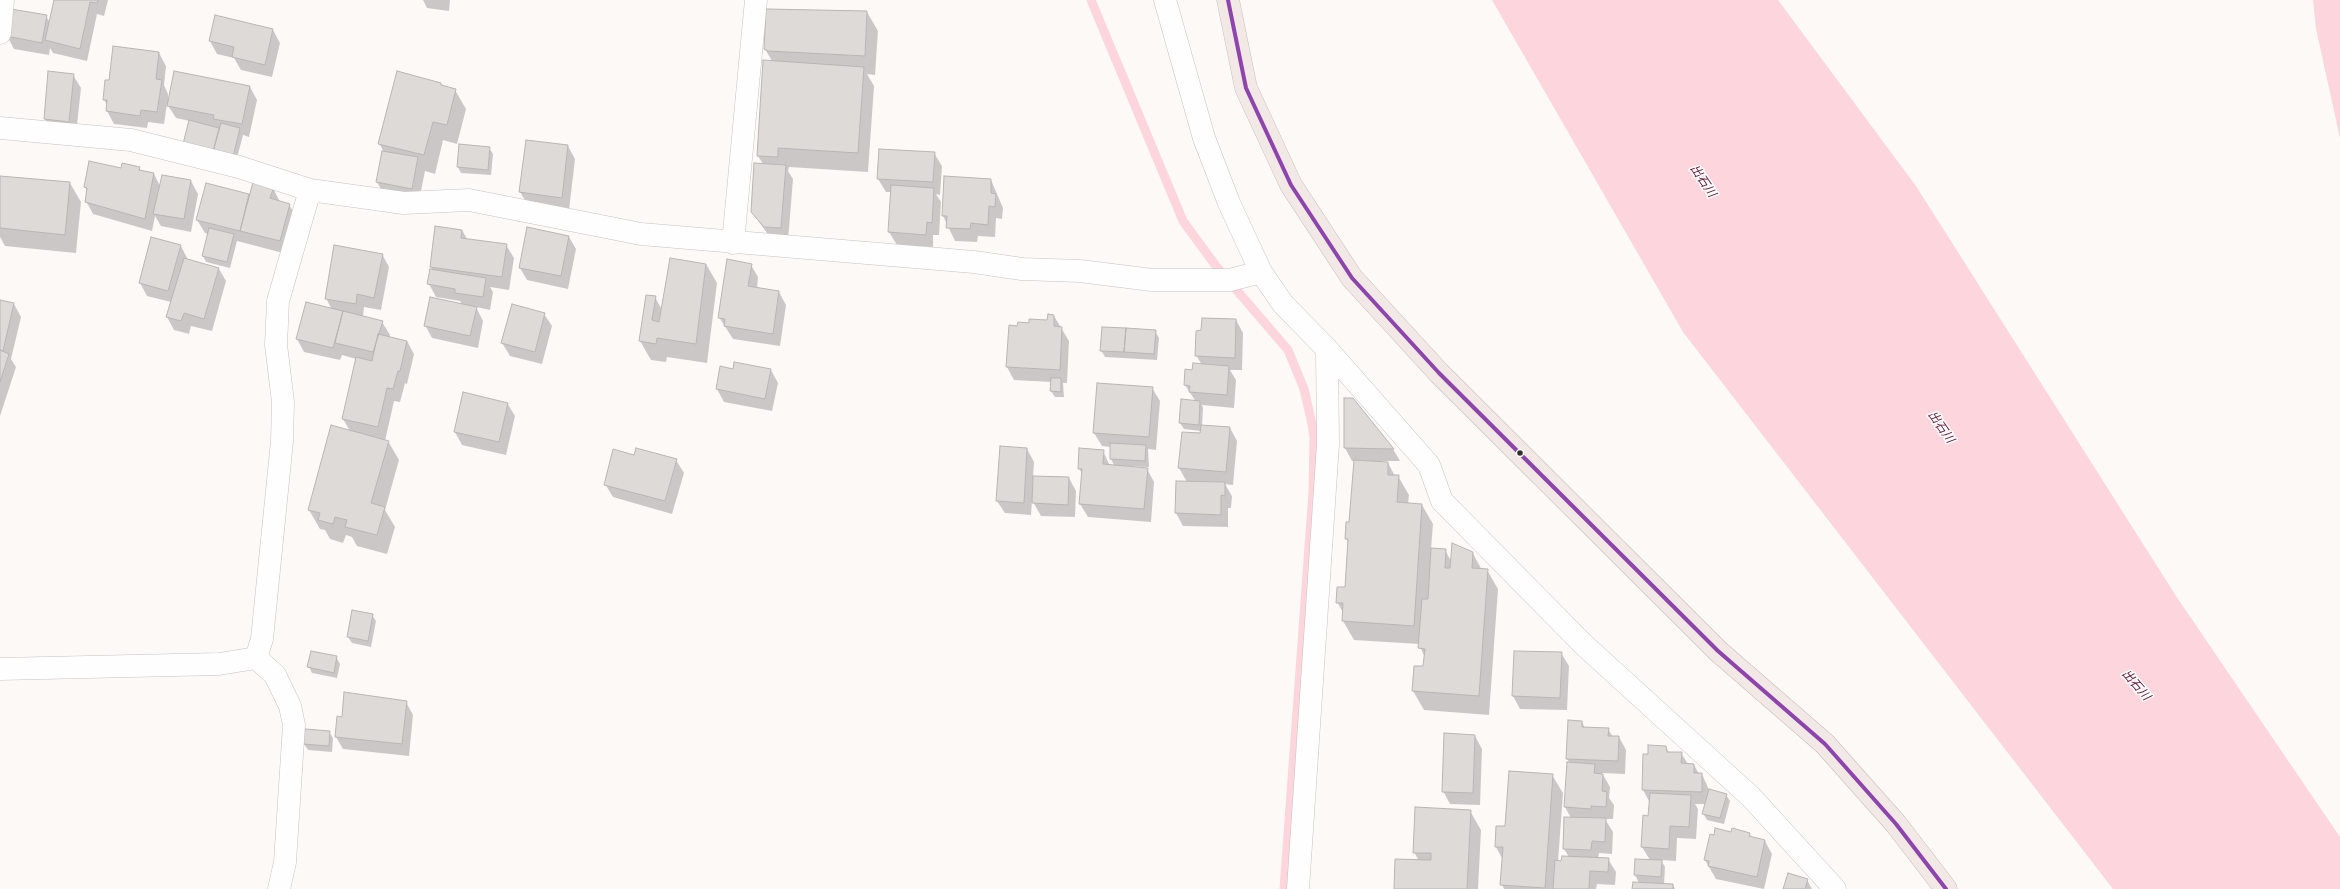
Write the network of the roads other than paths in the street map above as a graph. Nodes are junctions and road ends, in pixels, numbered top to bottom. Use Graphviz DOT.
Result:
graph roads {
  1 [pos="3,0"];
  2 [pos="756,0"];
  3 [pos="1165,0"];
  4 [pos="1228,0"];
  5 [pos="0,33"];
  6 [pos="0,128"];
  7 [pos="310,190"];
  8 [pos="733,243"];
  9 [pos="1261,272"];
  10 [pos="1327,349"];
  11 [pos="256,658"];
  12 [pos="0,669"];
  13 [pos="280,889"];
  14 [pos="1298,889"];
  15 [pos="1835,889"];
  16 [pos="1946,889"];
  1 -- 5 [label="street"];
  2 -- 8 [label="street"];
  3 -- 9 [label="street"];
  4 -- 16 [label="highway"];
  6 -- 7 [label="street"];
  7 -- 8 [label="street"];
  7 -- 11 [label="street"];
  8 -- 9 [label="street"];
  9 -- 10 [label="street"];
  10 -- 14 [label="street"];
  10 -- 15 [label="street"];
  11 -- 12 [label="street"];
  11 -- 13 [label="street"];
}
